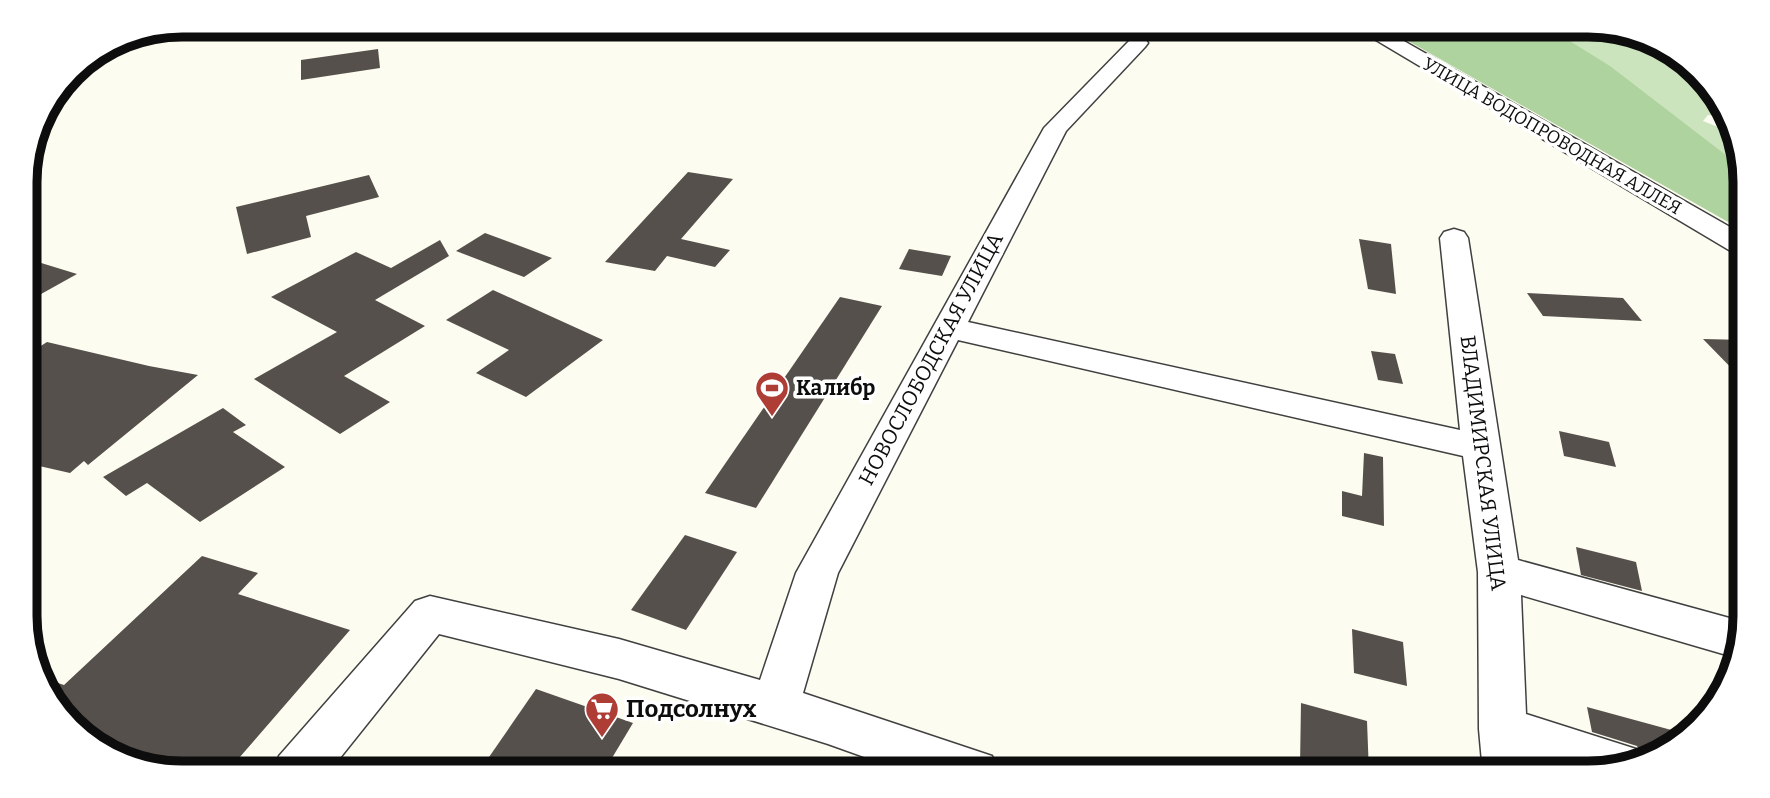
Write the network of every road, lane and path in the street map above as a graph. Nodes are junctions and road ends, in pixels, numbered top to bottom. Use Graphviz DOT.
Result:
graph roads {
  1 [pos="1381,37"];
  2 [pos="1138,43"];
  3 [pos="1454,238"];
  4 [pos="1733,241"];
  5 [pos="949,328"];
  6 [pos="1480,447"];
  7 [pos="1499,572"];
  8 [pos="1732,637"];
  9 [pos="775,706"];
  10 [pos="1506,751"];
  11 [pos="308,761"];
  12 [pos="938,761"];
  13 [pos="1581,761"];
  1 -- 4 [label="street, УЛИЦА ВОДОПРОВОДНАЯ АЛЛЕЯ"];
  2 -- 5 [label="street, НОВОСЛОБОДСКАЯ УЛИЦА"];
  3 -- 6 [label="street, ВЛАДИМИРСКАЯ УЛИЦА"];
  5 -- 6 [label="street"];
  5 -- 9 [label="street, НОВОСЛОБОДСКАЯ УЛИЦА"];
  6 -- 7 [label="street, ВЛАДИМИРСКАЯ УЛИЦА"];
  7 -- 8 [label="street"];
  7 -- 10 [label="street, ВЛАДИМИРСКАЯ УЛИЦА"];
  9 -- 11 [label="street"];
  9 -- 12 [label="street"];
  10 -- 13 [label="street"];
}
